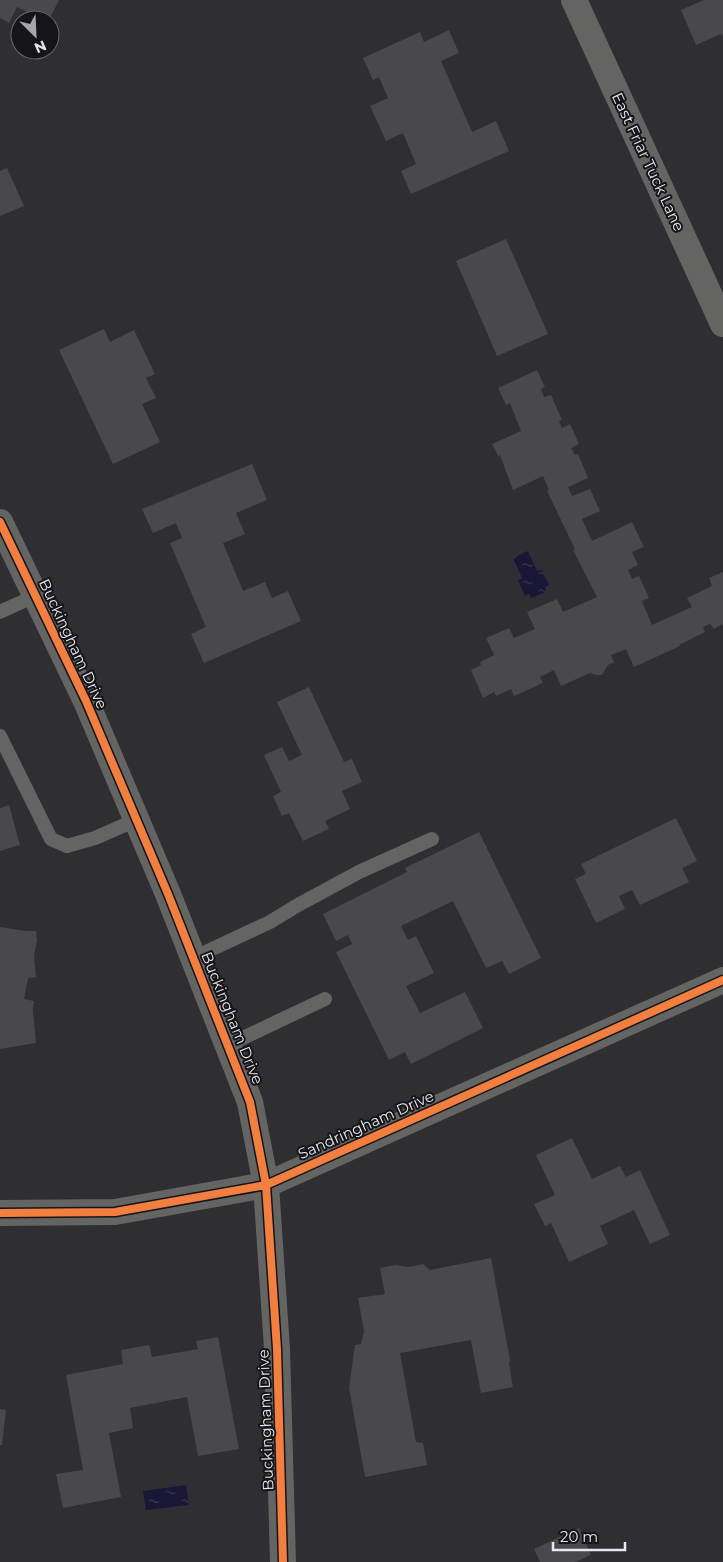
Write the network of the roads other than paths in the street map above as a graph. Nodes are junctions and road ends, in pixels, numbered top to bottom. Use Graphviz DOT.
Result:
graph roads {
  1 [pos="574,0"];
  2 [pos="723,324"];
  3 [pos="0,522"];
  4 [pos="35,596"];
  5 [pos="0,612"];
  6 [pos="0,736"];
  7 [pos="136,820"];
  8 [pos="432,839"];
  9 [pos="193,958"];
  10 [pos="723,980"];
  11 [pos="325,1000"];
  12 [pos="228,1045"];
  13 [pos="266,1185"];
  14 [pos="0,1212"];
  15 [pos="283,1562"];
  1 -- 2 [label="street, East Friar Tuck Lane"];
  3 -- 4 [label="street, Buckingham Drive"];
  4 -- 5 [label="lane"];
  4 -- 7 [label="street, Buckingham Drive"];
  6 -- 7 [label="lane"];
  7 -- 9 [label="street, Buckingham Drive"];
  8 -- 9 [label="lane"];
  9 -- 12 [label="street, Buckingham Drive"];
  10 -- 13 [label="street, Sandringham Drive"];
  11 -- 12 [label="lane"];
  12 -- 13 [label="street, Buckingham Drive"];
  13 -- 14 [label="street, Sandringham Drive"];
  13 -- 15 [label="street, Buckingham Drive"];
}
